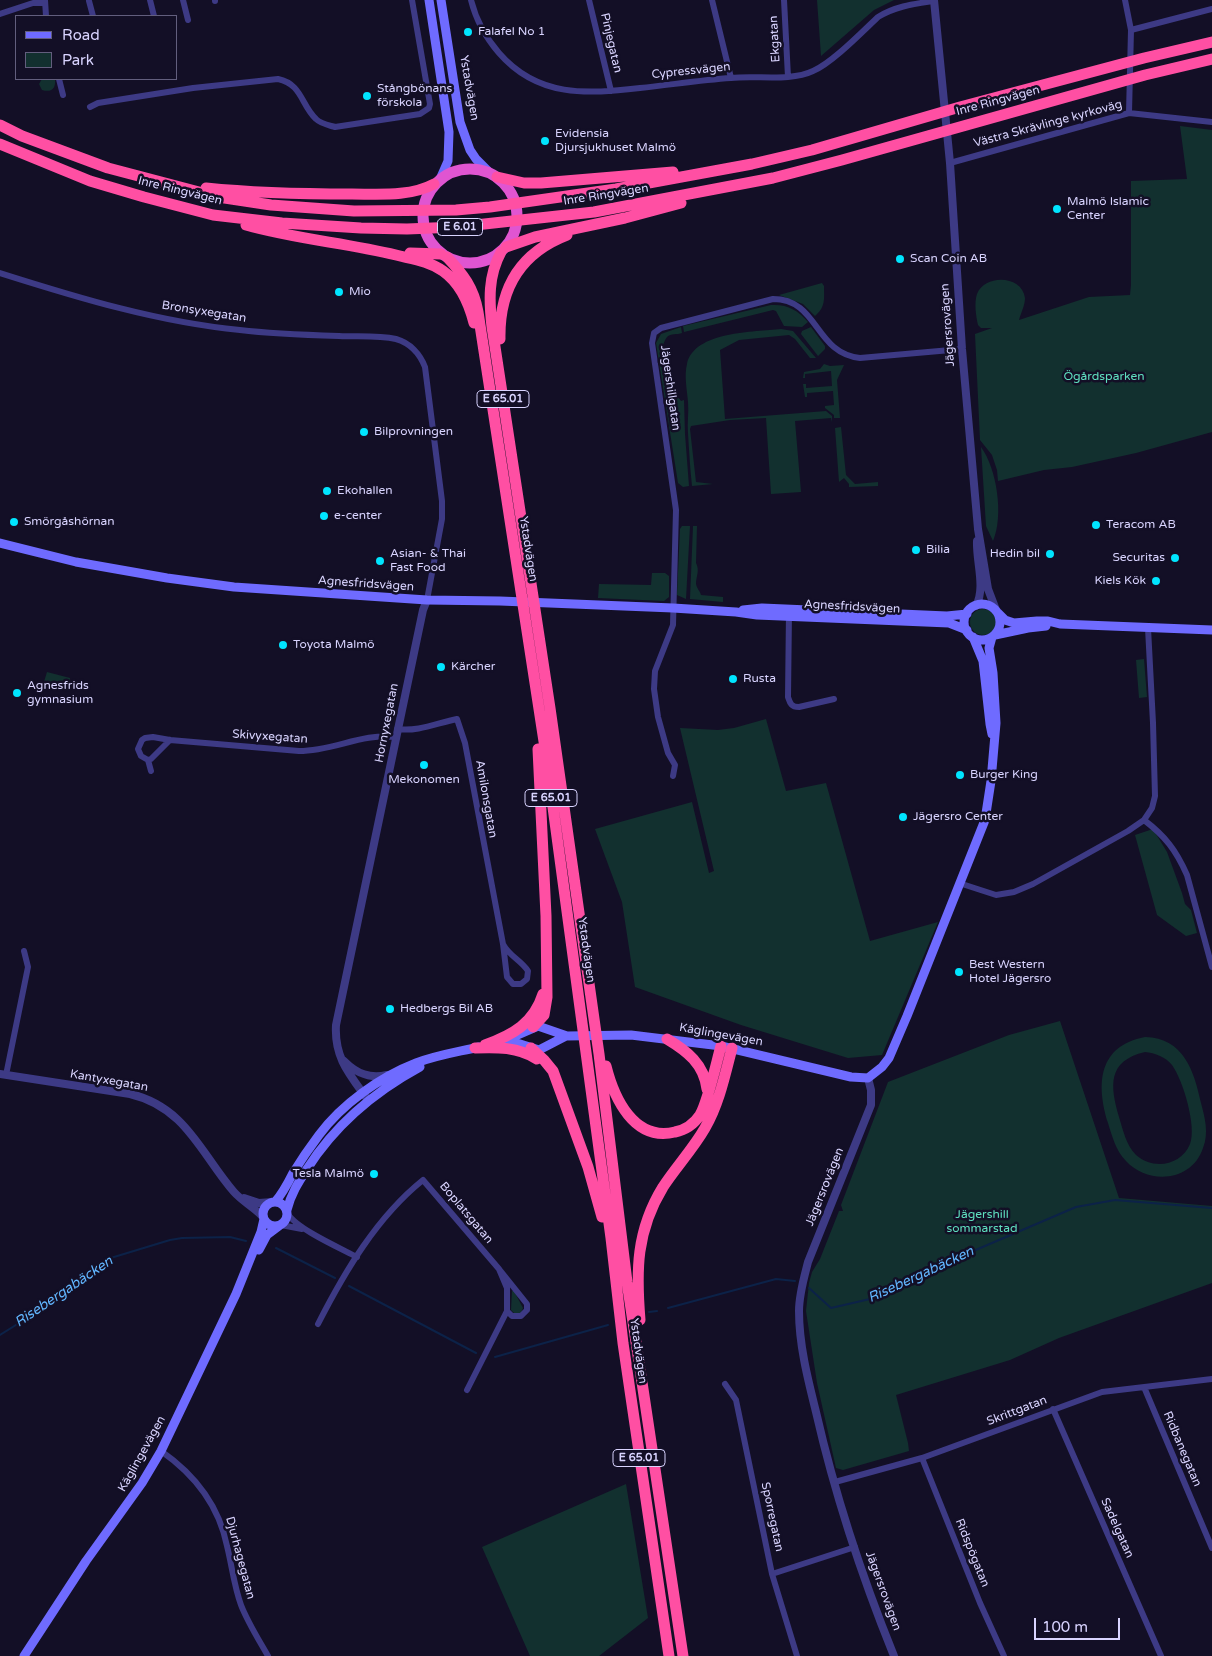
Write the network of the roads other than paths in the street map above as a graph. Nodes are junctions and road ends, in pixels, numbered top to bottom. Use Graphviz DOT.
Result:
graph roads {
  1 [pos="150,0"];
  2 [pos="182,0"];
  3 [pos="412,0"];
  4 [pos="429,0"];
  5 [pos="441,0"];
  6 [pos="472,0"];
  7 [pos="589,0"];
  8 [pos="712,0"];
  9 [pos="784,0"];
  10 [pos="1125,0"];
  11 [pos="45,1"];
  12 [pos="89,1"];
  13 [pos="934,1"];
  14 [pos="1212,8"];
  15 [pos="0,14"];
  16 [pos="46,15"];
  17 [pos="93,15"];
  18 [pos="154,15"];
  19 [pos="188,20"];
  20 [pos="1131,30"];
  21 [pos="1212,42"];
  22 [pos="1212,59"];
  23 [pos="788,77"];
  24 [pos="731,78"];
  25 [pos="59,80"];
  26 [pos="611,91"];
  27 [pos="62,95"];
  28 [pos="90,107"];
  29 [pos="1129,113"];
  30 [pos="1212,122"];
  31 [pos="0,126"];
  32 [pos="0,144"];
  33 [pos="950,163"];
  34 [pos="752,164"];
  35 [pos="494,175"];
  36 [pos="773,178"];
  37 [pos="438,180"];
  38 [pos="166,184"];
  39 [pos="213,215"];
  40 [pos="612,221"];
  41 [pos="504,249"];
  42 [pos="381,251"];
  43 [pos="444,256"];
  44 [pos="0,274"];
  45 [pos="409,346"];
  46 [pos="962,349"];
  47 [pos="486,362"];
  48 [pos="498,366"];
  49 [pos="978,529"];
  50 [pos="0,543"];
  51 [pos="428,600"];
  52 [pos="976,606"];
  53 [pos="673,608"];
  54 [pos="789,612"];
  55 [pos="997,612"];
  56 [pos="967,614"];
  57 [pos="1060,624"];
  58 [pos="1148,628"];
  59 [pos="967,630"];
  60 [pos="1212,630"];
  61 [pos="994,636"];
  62 [pos="973,637"];
  63 [pos="534,680"];
  64 [pos="834,699"];
  65 [pos="396,733"];
  66 [pos="170,740"];
  67 [pos="994,742"];
  68 [pos="148,760"];
  69 [pos="151,771"];
  70 [pos="673,776"];
  71 [pos="1144,820"];
  72 [pos="960,883"];
  73 [pos="503,944"];
  74 [pos="24,951"];
  75 [pos="1212,967"];
  76 [pos="547,982"];
  77 [pos="589,988"];
  78 [pos="532,1027"];
  79 [pos="567,1036"];
  80 [pos="667,1039"];
  81 [pos="496,1044"];
  82 [pos="726,1047"];
  83 [pos="475,1048"];
  84 [pos="531,1048"];
  85 [pos="339,1054"];
  86 [pos="445,1055"];
  87 [pos="355,1070"];
  88 [pos="399,1071"];
  89 [pos="3,1075"];
  90 [pos="868,1078"];
  91 [pos="561,1093"];
  92 [pos="707,1093"];
  93 [pos="368,1095"];
  94 [pos="234,1191"];
  95 [pos="273,1202"];
  96 [pos="288,1212"];
  97 [pos="264,1218"];
  98 [pos="280,1226"];
  99 [pos="305,1229"];
  100 [pos="356,1257"];
  101 [pos="499,1269"];
  102 [pos="236,1294"];
  103 [pos="618,1309"];
  104 [pos="507,1311"];
  105 [pos="318,1324"];
  106 [pos="1212,1379"];
  107 [pos="725,1384"];
  108 [pos="1144,1388"];
  109 [pos="467,1390"];
  110 [pos="1053,1409"];
  111 [pos="648,1421"];
  112 [pos="162,1451"];
  113 [pos="922,1458"];
  114 [pos="835,1482"];
  115 [pos="855,1547"];
  116 [pos="1212,1548"];
  117 [pos="772,1574"];
  118 [pos="52,1615"];
  119 [pos="683,1654"];
  120 [pos="24,1656"];
  121 [pos="29,1656"];
  122 [pos="268,1656"];
  123 [pos="668,1656"];
  124 [pos="797,1656"];
  125 [pos="894,1656"];
  126 [pos="1004,1656"];
  127 [pos="1161,1656"];
  1 -- 18 [label="street"];
  2 -- 19 [label="street"];
  3 -- 28 [label="street"];
  4 -- 37 [label="main road, Ystadvägen"];
  5 -- 35 [label="main road, Ystadvägen"];
  6 -- 26 [label="street, Cypressvägen"];
  7 -- 26 [label="street, Pinjegatan"];
  8 -- 24 [label="street"];
  9 -- 23 [label="street, Ekgatan"];
  10 -- 20 [label="street"];
  11 -- 15 [label="street"];
  11 -- 16 [label="street"];
  12 -- 17 [label="street"];
  13 -- 23 [label="street, Cypressvägen"];
  13 -- 33 [label="street, Jägersrovägen"];
  14 -- 20 [label="street"];
  20 -- 29 [label="street"];
  21 -- 34 [label="highway, Inre Ringvägen / E 6.01"];
  22 -- 36 [label="highway, Inre Ringvägen / E 6.01"];
  23 -- 24 [label="street, Cypressvägen"];
  24 -- 26 [label="street, Cypressvägen"];
  25 -- 27 [label="street"];
  29 -- 30 [label="street, Västra Skrävlinge kyrkoväg"];
  29 -- 33 [label="street, Västra Skrävlinge kyrkoväg"];
  31 -- 38 [label="highway, Inre Ringvägen / E 6.01"];
  32 -- 39 [label="highway, Inre Ringvägen / E 6.01"];
  33 -- 46 [label="street, Jägersrovägen"];
  34 -- 35 [label="highway"];
  34 -- 38 [label="highway, Inre Ringvägen / E 6.01"];
  35 -- 37 [label="highway"];
  35 -- 41 [label="highway"];
  36 -- 39 [label="highway, Inre Ringvägen / E 6.01"];
  36 -- 40 [label="highway"];
  37 -- 38 [label="highway"];
  37 -- 43 [label="highway"];
  39 -- 42 [label="highway"];
  40 -- 41 [label="highway"];
  40 -- 48 [label="highway"];
  41 -- 43 [label="highway"];
  41 -- 48 [label="highway, Ystadvägen / E 65.01"];
  42 -- 43 [label="highway"];
  42 -- 47 [label="highway"];
  43 -- 47 [label="highway, Ystadvägen / E 65.01"];
  44 -- 45 [label="street, Bronsyxegatan"];
  45 -- 51 [label="street, Hornyxegatan"];
  46 -- 49 [label="street, Jägersrovägen"];
  46 -- 53 [label="street, Jägershillgatan"];
  47 -- 63 [label="highway, Ystadvägen / E 65.01"];
  48 -- 77 [label="highway, Ystadvägen / E 65.01"];
  49 -- 52 [label="street, Jägersrovägen"];
  49 -- 55 [label="street, Jägersrovägen"];
  50 -- 51 [label="main road, Agnesfridsvägen"];
  51 -- 53 [label="main road, Agnesfridsvägen"];
  51 -- 65 [label="street, Hornyxegatan"];
  52 -- 55 [label="main road"];
  52 -- 56 [label="main road"];
  53 -- 54 [label="main road, Agnesfridsvägen"];
  53 -- 70 [label="street, Jägershillgatan"];
  54 -- 56 [label="main road, Agnesfridsvägen"];
  54 -- 59 [label="main road, Agnesfridsvägen"];
  54 -- 64 [label="street"];
  55 -- 57 [label="main road"];
  55 -- 61 [label="main road"];
  56 -- 59 [label="main road"];
  57 -- 58 [label="main road"];
  57 -- 61 [label="main road"];
  58 -- 60 [label="main road"];
  58 -- 71 [label="street"];
  59 -- 62 [label="main road"];
  61 -- 62 [label="main road"];
  61 -- 67 [label="main road"];
  62 -- 67 [label="main road"];
  63 -- 76 [label="highway"];
  63 -- 103 [label="highway, Ystadvägen / E 65.01"];
  65 -- 66 [label="street, Skivyxegatan"];
  65 -- 73 [label="street, Amilonsgatan"];
  65 -- 85 [label="street, Hornyxegatan"];
  66 -- 68 [label="street"];
  66 -- 68 [label="street, Skivyxegatan"];
  67 -- 72 [label="main road"];
  68 -- 69 [label="street, Skivyxegatan"];
  71 -- 72 [label="street"];
  71 -- 75 [label="street"];
  72 -- 90 [label="main road"];
  73 -- 73 [label="street, Amilonsgatan"];
  74 -- 89 [label="street"];
  76 -- 78 [label="highway"];
  76 -- 83 [label="highway"];
  77 -- 92 [label="highway"];
  77 -- 111 [label="highway, Ystadvägen / E 65.01"];
  78 -- 79 [label="main road, Käglingevägen"];
  78 -- 81 [label="main road, Käglingevägen"];
  78 -- 84 [label="main road"];
  79 -- 80 [label="main road, Käglingevägen"];
  79 -- 84 [label="main road, Käglingevägen"];
  80 -- 82 [label="main road, Käglingevägen"];
  80 -- 92 [label="highway"];
  81 -- 83 [label="main road, Käglingevägen"];
  81 -- 84 [label="main road, Käglingevägen"];
  82 -- 90 [label="main road, Käglingevägen"];
  82 -- 92 [label="highway"];
  82 -- 111 [label="highway"];
  83 -- 86 [label="main road, Käglingevägen"];
  83 -- 91 [label="highway"];
  84 -- 91 [label="highway"];
  85 -- 87 [label="street"];
  85 -- 93 [label="street, Hornyxegatan"];
  86 -- 88 [label="main road, Käglingevägen"];
  86 -- 93 [label="main road, Käglingevägen"];
  87 -- 88 [label="street"];
  87 -- 93 [label="street"];
  88 -- 93 [label="main road, Käglingevägen"];
  89 -- 94 [label="street, Kantyxegatan"];
  90 -- 114 [label="street, Jägersrovägen"];
  91 -- 103 [label="highway"];
  93 -- 95 [label="main road, Käglingevägen"];
  93 -- 96 [label="main road, Käglingevägen"];
  94 -- 95 [label="street, Kantyxegatan"];
  94 -- 97 [label="street, Kantyxegatan"];
  95 -- 96 [label="main road"];
  95 -- 97 [label="main road"];
  96 -- 98 [label="main road"];
  96 -- 99 [label="street"];
  97 -- 98 [label="main road"];
  97 -- 102 [label="main road, Käglingevägen"];
  98 -- 99 [label="street"];
  98 -- 102 [label="main road, Käglingevägen"];
  99 -- 100 [label="street"];
  100 -- 101 [label="street, Boplatsgatan"];
  100 -- 105 [label="street, Boplatsgatan"];
  101 -- 104 [label="street, Boplatsgatan"];
  101 -- 104 [label="street, Boplatsgatan"];
  102 -- 112 [label="main road, Käglingevägen"];
  103 -- 123 [label="highway, Ystadvägen / E 65.01"];
  104 -- 109 [label="street"];
  106 -- 108 [label="street, Skrittgatan"];
  107 -- 117 [label="street, Sporregatan"];
  108 -- 110 [label="street, Skrittgatan"];
  108 -- 116 [label="street, Ridbanegatan"];
  110 -- 113 [label="street, Skrittgatan"];
  110 -- 127 [label="street, Sadelgatan"];
  111 -- 119 [label="highway, Ystadvägen / E 65.01"];
  112 -- 118 [label="main road, Käglingevägen"];
  112 -- 122 [label="street, Djurhagegatan"];
  113 -- 114 [label="street, Skrittgatan"];
  113 -- 126 [label="street, Ridspögatan"];
  114 -- 115 [label="street, Jägersrovägen"];
  115 -- 117 [label="street"];
  115 -- 125 [label="street, Jägersrovägen"];
  117 -- 124 [label="street, Sporregatan"];
  118 -- 120 [label="main road, Käglingevägen"];
  118 -- 121 [label="main road, Käglingevägen"];
}
